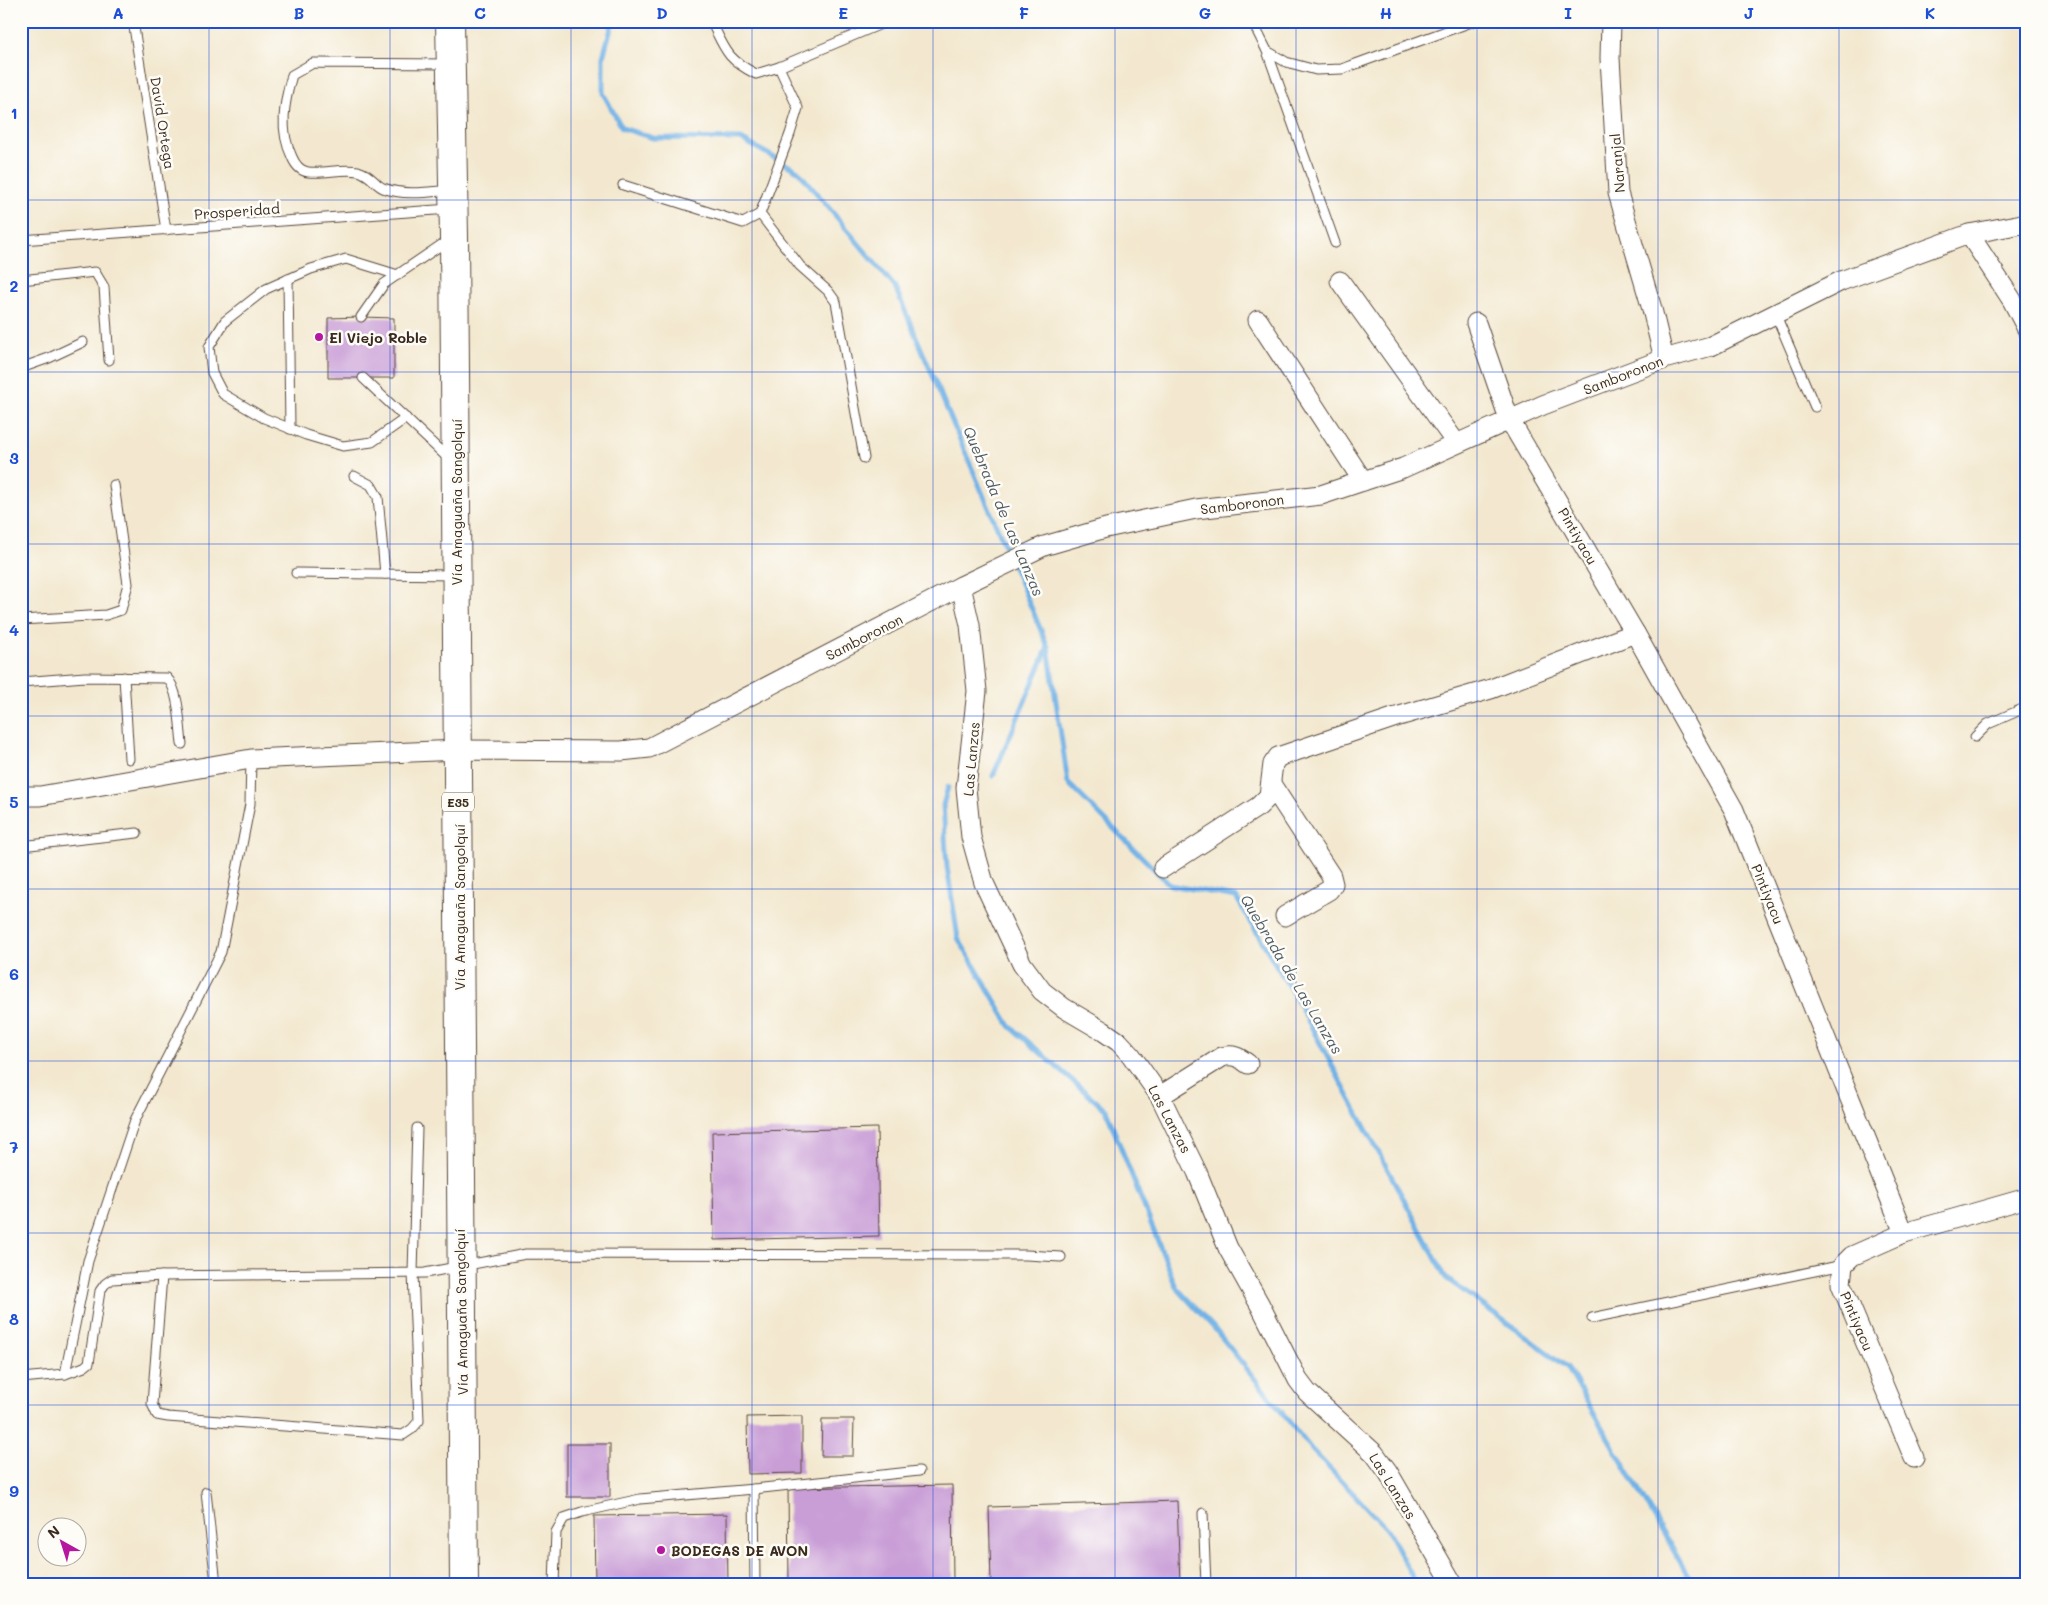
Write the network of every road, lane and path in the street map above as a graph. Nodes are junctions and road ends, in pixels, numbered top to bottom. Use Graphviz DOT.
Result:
graph roads {
  1 [pos="133,21"];
  2 [pos="450,21"];
  3 [pos="711,21"];
  4 [pos="888,21"];
  5 [pos="1252,21"];
  6 [pos="1474,21"];
  7 [pos="1611,21"];
  8 [pos="1267,51"];
  9 [pos="451,64"];
  10 [pos="778,67"];
  11 [pos="623,185"];
  12 [pos="454,199"];
  13 [pos="760,214"];
  14 [pos="2027,223"];
  15 [pos="166,230"];
  16 [pos="1969,234"];
  17 [pos="454,236"];
  18 [pos="21,240"];
  19 [pos="1335,244"];
  20 [pos="398,275"];
  21 [pos="288,279"];
  22 [pos="21,280"];
  23 [pos="1340,281"];
  24 [pos="1776,313"];
  25 [pos="361,317"];
  26 [pos="1258,320"];
  27 [pos="1476,323"];
  28 [pos="2027,329"];
  29 [pos="83,342"];
  30 [pos="1664,359"];
  31 [pos="109,360"];
  32 [pos="21,368"];
  33 [pos="363,378"];
  34 [pos="1815,407"];
  35 [pos="406,418"];
  36 [pos="1509,419"];
  37 [pos="290,429"];
  38 [pos="1456,443"];
  39 [pos="864,458"];
  40 [pos="456,465"];
  41 [pos="354,476"];
  42 [pos="1363,481"];
  43 [pos="114,485"];
  44 [pos="296,573"];
  45 [pos="385,574"];
  46 [pos="457,575"];
  47 [pos="968,582"];
  48 [pos="21,620"];
  49 [pos="1635,634"];
  50 [pos="124,677"];
  51 [pos="21,682"];
  52 [pos="2027,707"];
  53 [pos="1975,737"];
  54 [pos="182,744"];
  55 [pos="458,750"];
  56 [pos="129,759"];
  57 [pos="250,759"];
  58 [pos="1271,784"];
  59 [pos="21,796"];
  60 [pos="137,834"];
  61 [pos="21,846"];
  62 [pos="1163,868"];
  63 [pos="1284,916"];
  64 [pos="1248,1064"];
  65 [pos="1160,1096"];
  66 [pos="417,1128"];
  67 [pos="2027,1198"];
  68 [pos="1904,1233"];
  69 [pos="1061,1257"];
  70 [pos="1843,1265"];
  71 [pos="461,1267"];
  72 [pos="413,1273"];
  73 [pos="162,1276"];
  74 [pos="1592,1318"];
  75 [pos="64,1374"];
  76 [pos="21,1378"];
  77 [pos="1914,1458"];
  78 [pos="919,1471"];
  79 [pos="754,1490"];
  80 [pos="206,1492"];
  81 [pos="1203,1513"];
  82 [pos="216,1584"];
  83 [pos="464,1584"];
  84 [pos="554,1584"];
  85 [pos="755,1584"];
  86 [pos="1206,1584"];
  87 [pos="1453,1584"];
  1 -- 15 [label="lane, David Ortega"];
  2 -- 9 [label="highway, Vía Amaguaña Sangolquí / E35"];
  3 -- 10 [label="lane"];
  4 -- 10 [label="lane"];
  5 -- 8 [label="lane"];
  6 -- 8 [label="lane"];
  7 -- 30 [label="street, Naranjal"];
  8 -- 19 [label="lane"];
  9 -- 12 [label="highway, Vía Amaguaña Sangolquí / E35"];
  9 -- 12 [label="lane"];
  10 -- 13 [label="lane"];
  11 -- 13 [label="lane"];
  12 -- 15 [label="lane, Prosperidad"];
  12 -- 17 [label="highway, Vía Amaguaña Sangolquí / E35"];
  13 -- 39 [label="lane"];
  14 -- 16 [label="street, Samboronon"];
  15 -- 18 [label="lane, Prosperidad"];
  16 -- 24 [label="street, Samboronon"];
  16 -- 28 [label="street"];
  17 -- 20 [label="lane"];
  17 -- 40 [label="highway, Vía Amaguaña Sangolquí / E35"];
  20 -- 21 [label="lane"];
  20 -- 25 [label="lane"];
  21 -- 37 [label="lane"];
  21 -- 37 [label="lane"];
  22 -- 31 [label="lane"];
  23 -- 38 [label="street"];
  24 -- 30 [label="street, Samboronon"];
  24 -- 34 [label="lane"];
  26 -- 42 [label="street"];
  27 -- 36 [label="street, Pintiyacu"];
  29 -- 32 [label="lane"];
  30 -- 36 [label="street, Samboronon"];
  33 -- 35 [label="lane"];
  35 -- 37 [label="lane"];
  35 -- 40 [label="lane"];
  36 -- 38 [label="street, Samboronon"];
  36 -- 49 [label="street, Pintiyacu"];
  38 -- 42 [label="street, Samboronon"];
  40 -- 46 [label="highway, Vía Amaguaña Sangolquí / E35"];
  41 -- 45 [label="lane"];
  42 -- 47 [label="street, Samboronon"];
  43 -- 48 [label="lane"];
  44 -- 45 [label="lane"];
  45 -- 46 [label="lane"];
  46 -- 55 [label="highway, Vía Amaguaña Sangolquí / E35"];
  47 -- 55 [label="street, Samboronon"];
  47 -- 65 [label="street, Las Lanzas"];
  49 -- 58 [label="street"];
  49 -- 68 [label="street, Pintiyacu"];
  50 -- 51 [label="lane"];
  50 -- 54 [label="lane"];
  50 -- 56 [label="lane"];
  52 -- 53 [label="lane"];
  55 -- 57 [label="street, Samboronon"];
  55 -- 71 [label="highway, Vía Amaguaña Sangolquí / E35"];
  57 -- 59 [label="street, Samboronon"];
  57 -- 75 [label="lane"];
  58 -- 62 [label="street"];
  58 -- 63 [label="street"];
  60 -- 61 [label="lane"];
  64 -- 65 [label="street"];
  65 -- 87 [label="street, Las Lanzas"];
  66 -- 72 [label="lane"];
  67 -- 68 [label="street"];
  68 -- 70 [label="street"];
  69 -- 71 [label="lane"];
  70 -- 74 [label="lane"];
  70 -- 77 [label="street, Pintiyacu"];
  71 -- 72 [label="lane"];
  71 -- 83 [label="highway, Vía Amaguaña Sangolquí / E35"];
  72 -- 73 [label="lane"];
  72 -- 73 [label="lane"];
  73 -- 75 [label="lane"];
  75 -- 76 [label="lane"];
  78 -- 79 [label="lane"];
  79 -- 84 [label="lane"];
  79 -- 85 [label="lane"];
  80 -- 82 [label="lane"];
  81 -- 86 [label="lane"];
}
